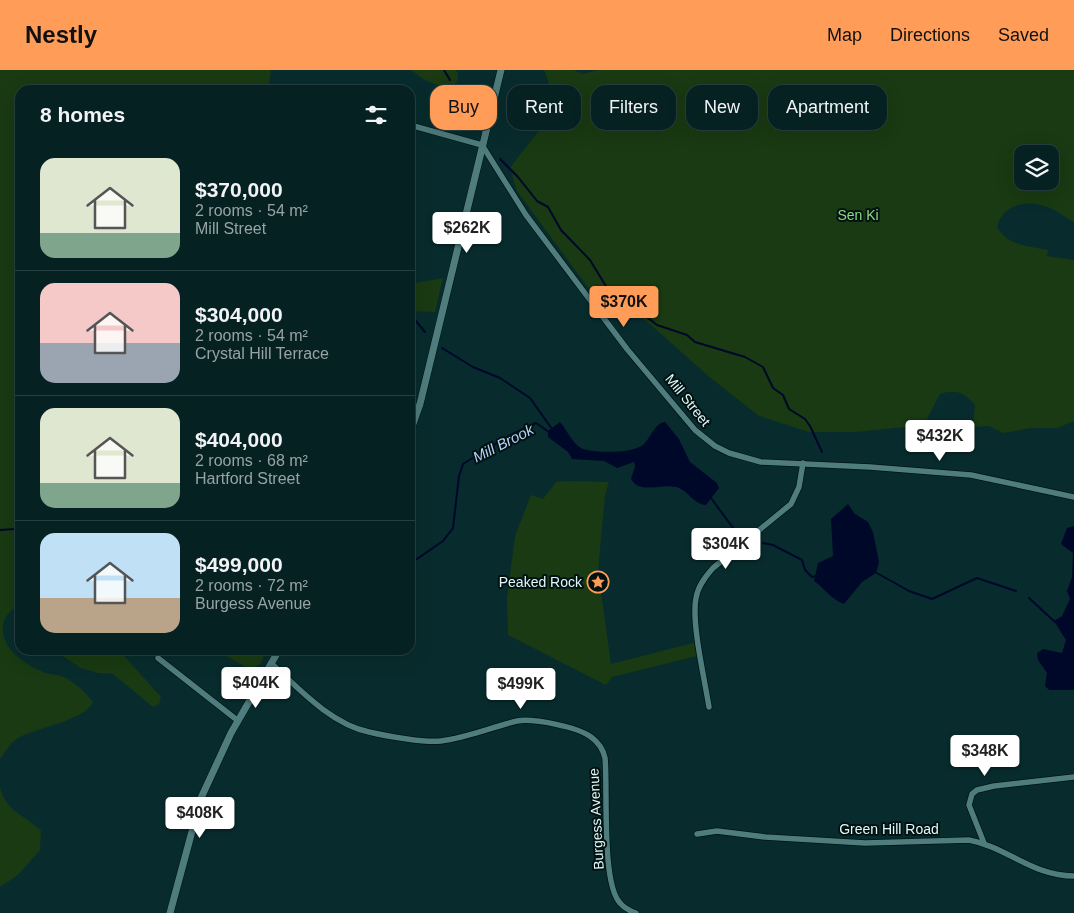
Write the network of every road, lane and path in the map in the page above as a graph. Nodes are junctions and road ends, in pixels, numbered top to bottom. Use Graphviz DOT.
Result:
graph roads {
  1 [pos="501,70"];
  2 [pos="415,126"];
  3 [pos="482,146"];
  4 [pos="415,418"];
  5 [pos="803,463"];
  6 [pos="1074,497"];
  7 [pos="276,655"];
  8 [pos="158,658"];
  9 [pos="271,664"];
  10 [pos="709,707"];
  11 [pos="237,720"];
  12 [pos="1074,777"];
  13 [pos="697,834"];
  14 [pos="984,843"];
  15 [pos="1074,876"];
  16 [pos="170,913"];
  17 [pos="636,913"];
  1 -- 3 [label="street"];
  2 -- 3 [label="street"];
  3 -- 4 [label="street"];
  3 -- 5 [label="street, Mill Street"];
  5 -- 6 [label="street, Mill Street"];
  5 -- 10 [label="street"];
  7 -- 9 [label="street"];
  8 -- 11 [label="street"];
  9 -- 11 [label="street"];
  9 -- 17 [label="street, Burgess Avenue"];
  11 -- 16 [label="street"];
  12 -- 14 [label="street"];
  13 -- 14 [label="street, Green Hill Road"];
  14 -- 15 [label="street, Green Hill Road"];
}
